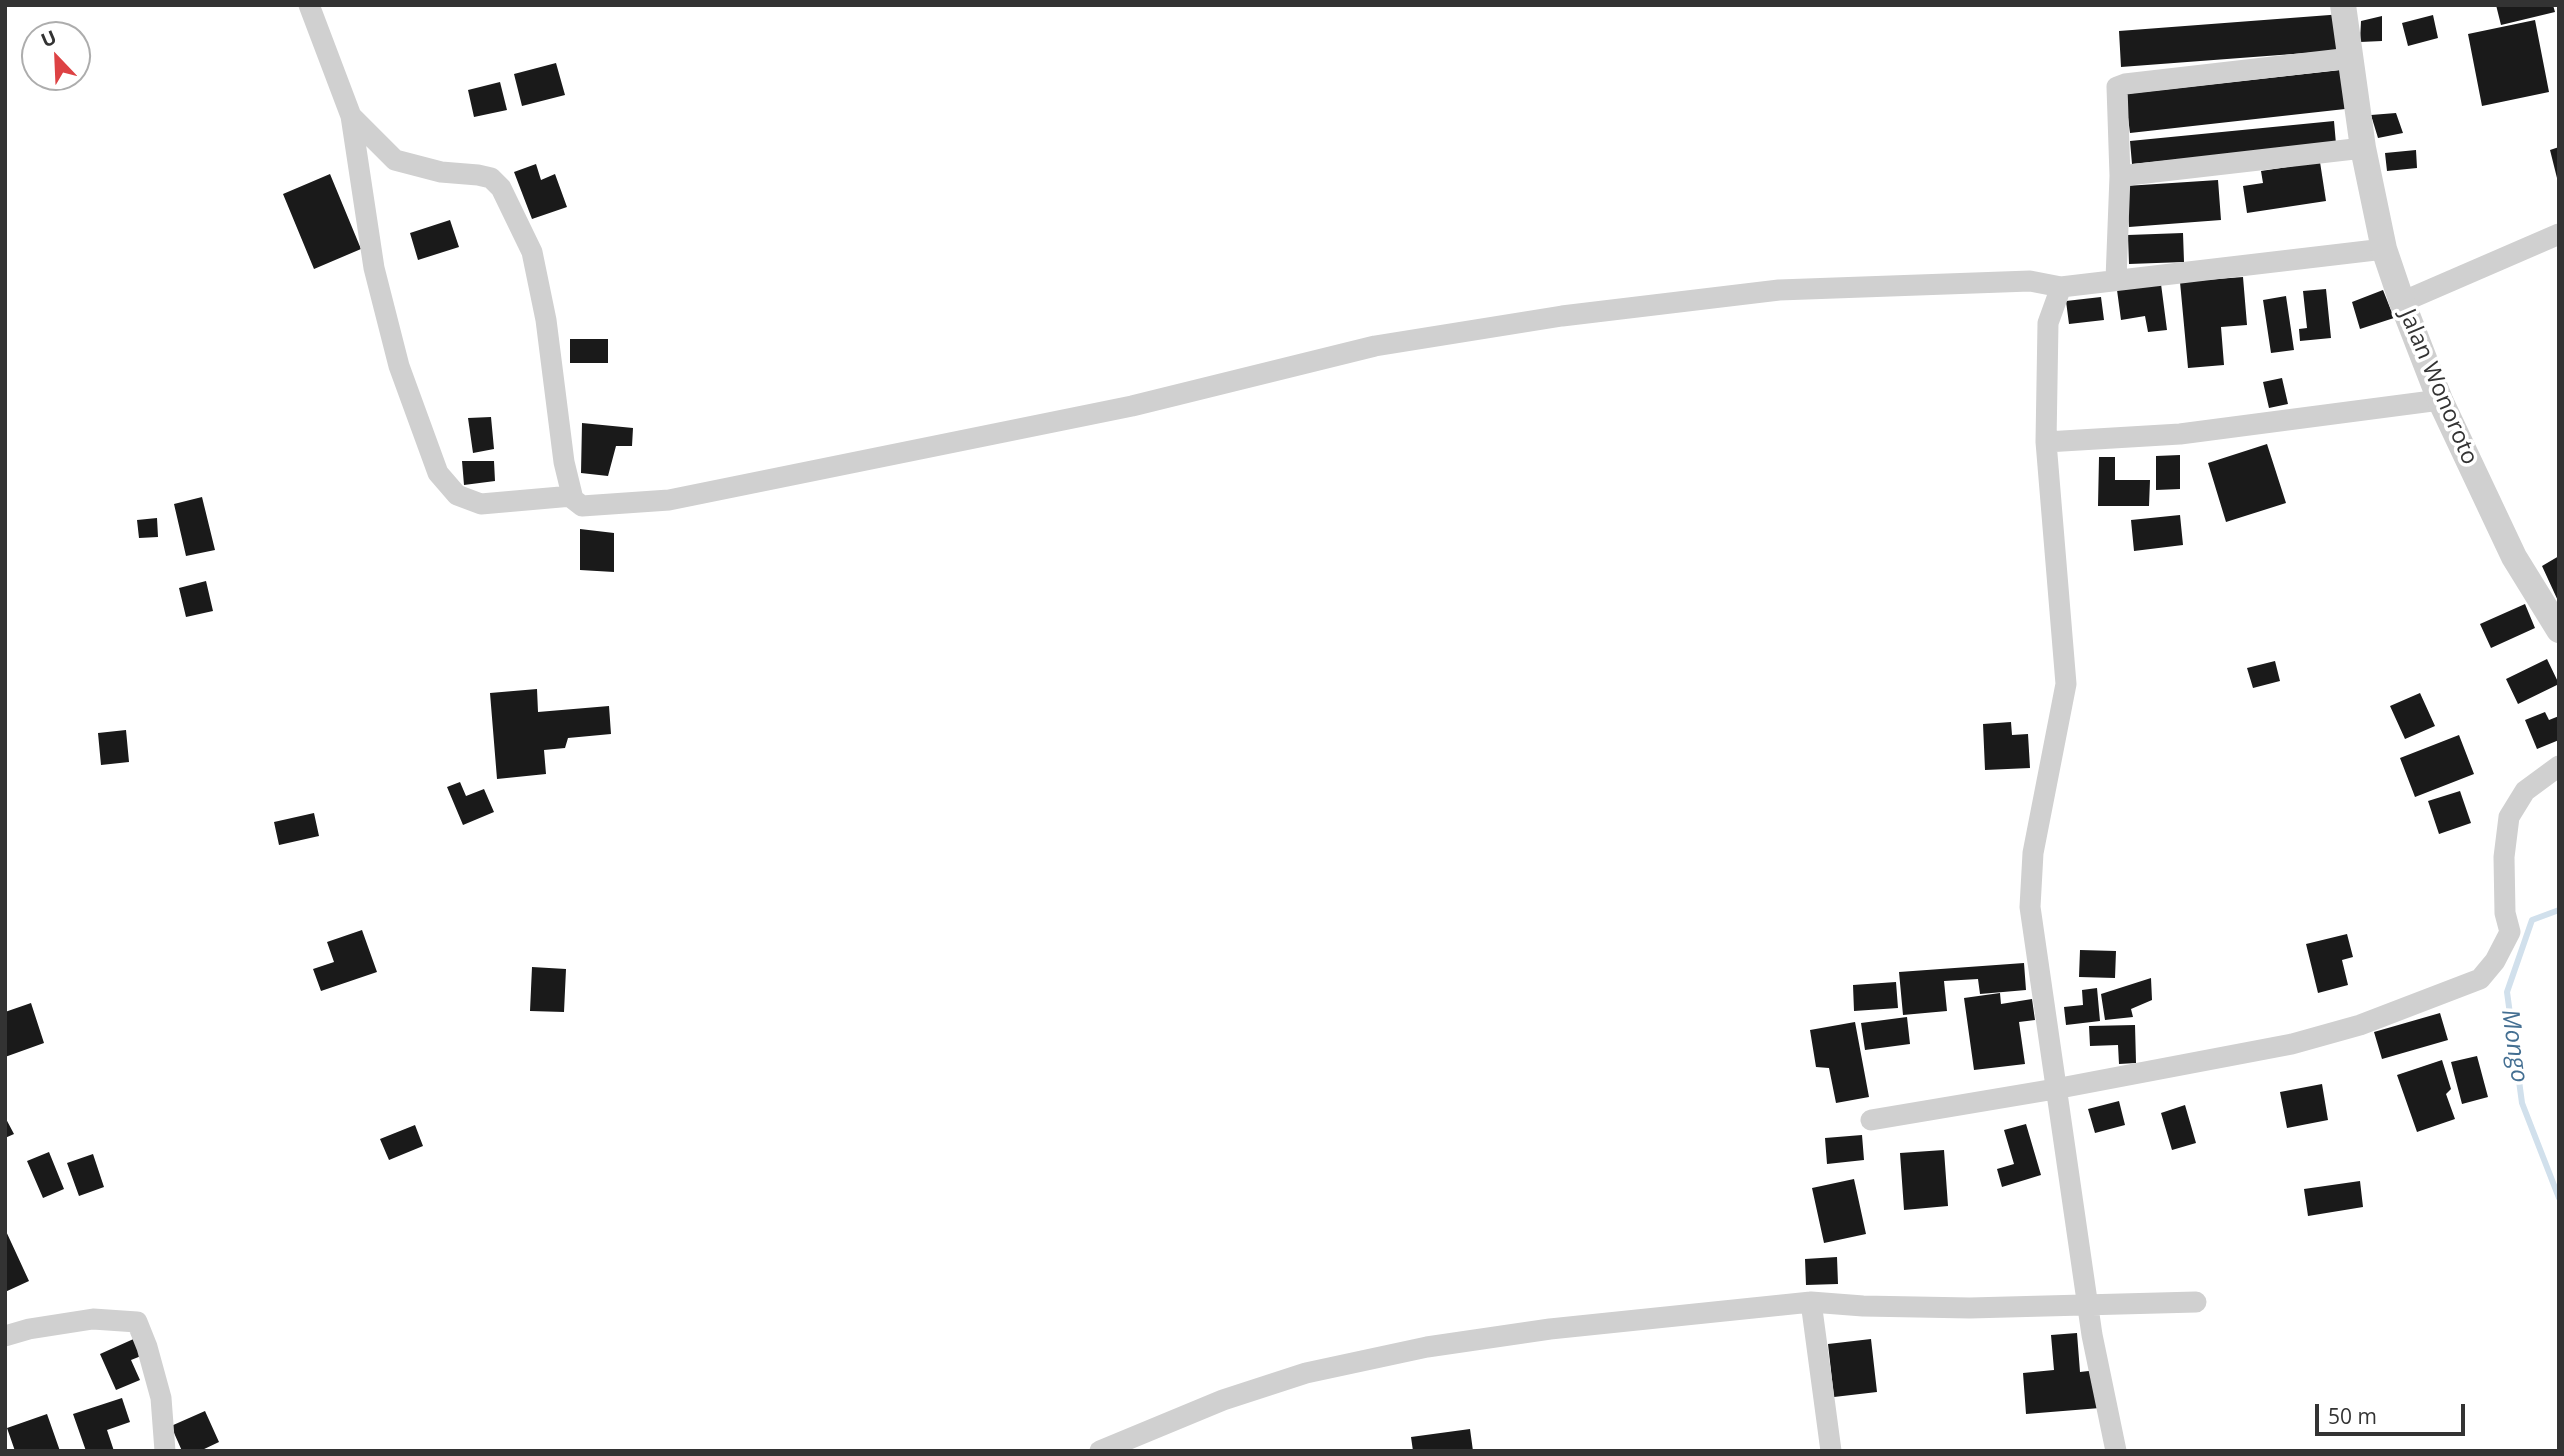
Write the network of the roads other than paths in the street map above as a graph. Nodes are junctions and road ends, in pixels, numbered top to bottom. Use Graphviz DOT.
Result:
graph roads {
  1 [pos="309,5"];
  2 [pos="2348,6"];
  3 [pos="2351,58"];
  4 [pos="351,116"];
  5 [pos="2361,138"];
  6 [pos="2120,176"];
  7 [pos="2559,234"];
  8 [pos="2384,249"];
  9 [pos="2116,279"];
  10 [pos="2061,288"];
  11 [pos="2402,302"];
  12 [pos="2440,400"];
  13 [pos="2046,442"];
  14 [pos="572,496"];
  15 [pos="2559,629"];
  16 [pos="2559,766"];
  17 [pos="2055,1090"];
  18 [pos="1871,1120"];
  19 [pos="1811,1302"];
  20 [pos="2196,1302"];
  21 [pos="2088,1303"];
  22 [pos="5,1336"];
  23 [pos="165,1451"];
  24 [pos="1100,1451"];
  25 [pos="1831,1451"];
  26 [pos="2116,1451"];
  1 -- 4 [label="street"];
  2 -- 3 [label="street, Jalan Wonoroto"];
  3 -- 5 [label="street, Jalan Wonoroto"];
  3 -- 6 [label="street"];
  4 -- 14 [label="street"];
  4 -- 14 [label="street"];
  5 -- 6 [label="street"];
  5 -- 8 [label="street, Jalan Wonoroto"];
  6 -- 9 [label="street"];
  7 -- 11 [label="street"];
  8 -- 9 [label="street"];
  8 -- 11 [label="street, Jalan Wonoroto"];
  9 -- 10 [label="street"];
  10 -- 13 [label="street"];
  10 -- 14 [label="street"];
  11 -- 12 [label="street, Jalan Wonoroto"];
  12 -- 13 [label="street"];
  12 -- 15 [label="street, Jalan Wonoroto"];
  13 -- 17 [label="street"];
  16 -- 17 [label="street"];
  17 -- 18 [label="street"];
  17 -- 21 [label="street"];
  19 -- 21 [label="street"];
  19 -- 24 [label="street"];
  19 -- 25 [label="street"];
  20 -- 21 [label="street"];
  21 -- 26 [label="street"];
  22 -- 23 [label="street"];
}
